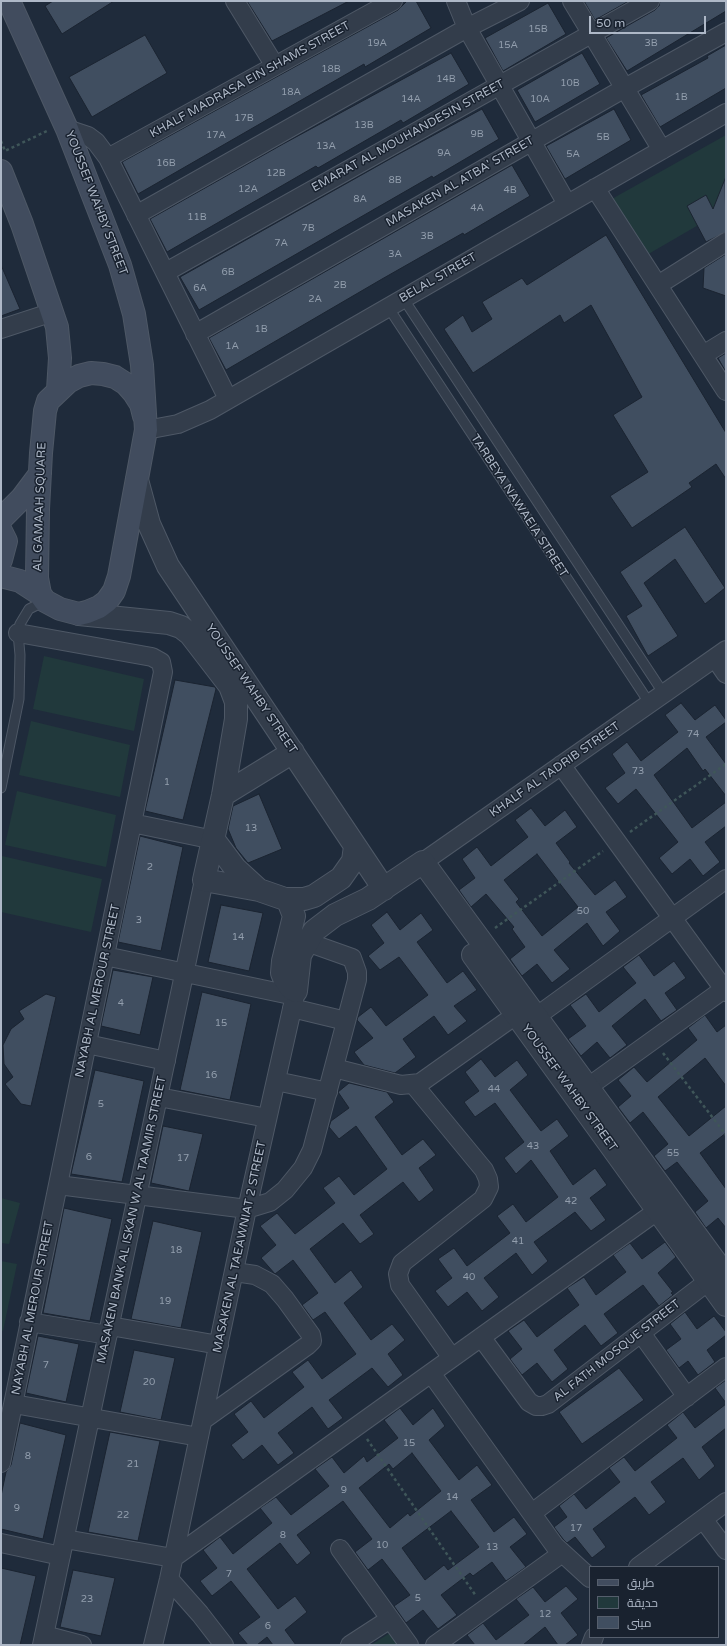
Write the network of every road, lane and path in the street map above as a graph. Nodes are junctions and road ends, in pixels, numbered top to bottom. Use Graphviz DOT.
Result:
graph roads {
  1 [pos="9,1"];
  2 [pos="235,1"];
  3 [pos="393,1"];
  4 [pos="456,1"];
  5 [pos="520,1"];
  6 [pos="572,1"];
  7 [pos="650,1"];
  8 [pos="467,28"];
  9 [pos="726,32"];
  10 [pos="592,34"];
  11 [pos="275,66"];
  12 [pos="500,85"];
  13 [pos="625,88"];
  14 [pos="726,113"];
  15 [pos="66,125"];
  16 [pos="1,141"];
  17 [pos="532,141"];
  18 [pos="662,150"];
  19 [pos="108,158"];
  20 [pos="1,171"];
  21 [pos="595,188"];
  22 [pos="567,204"];
  23 [pos="136,215"];
  24 [pos="726,242"];
  25 [pos="166,272"];
  26 [pos="658,285"];
  27 [pos="395,303"];
  28 [pos="53,312"];
  29 [pos="1,329"];
  30 [pos="195,334"];
  31 [pos="726,341"];
  32 [pos="703,355"];
  33 [pos="58,390"];
  34 [pos="726,391"];
  35 [pos="228,399"];
  36 [pos="145,423"];
  37 [pos="40,474"];
  38 [pos="137,480"];
  39 [pos="1,519"];
  40 [pos="1,532"];
  41 [pos="1,560"];
  42 [pos="1,576"];
  43 [pos="43,597"];
  44 [pos="198,611"];
  45 [pos="79,614"];
  46 [pos="181,627"];
  47 [pos="18,633"];
  48 [pos="721,654"];
  49 [pos="726,674"];
  50 [pos="657,699"];
  51 [pos="293,752"];
  52 [pos="562,765"];
  53 [pos="1,788"];
  54 [pos="223,795"];
  55 [pos="132,823"];
  56 [pos="214,840"];
  57 [pos="355,846"];
  58 [pos="417,866"];
  59 [pos="726,879"];
  60 [pos="204,880"];
  61 [pos="384,889"];
  62 [pos="259,890"];
  63 [pos="284,899"];
  64 [pos="672,918"];
  65 [pos="307,942"];
  66 [pos="105,956"];
  67 [pos="185,974"];
  68 [pos="725,991"];
  69 [pos="294,998"];
  70 [pos="527,1012"];
  71 [pos="346,1021"];
  72 [pos="653,1040"];
  73 [pos="86,1044"];
  74 [pos="166,1061"];
  75 [pos="334,1068"];
  76 [pos="276,1081"];
  77 [pos="414,1085"];
  78 [pos="588,1087"];
  79 [pos="328,1092"];
  80 [pos="159,1097"];
  81 [pos="267,1118"];
  82 [pos="726,1135"];
  83 [pos="58,1185"];
  84 [pos="138,1195"];
  85 [pos="247,1209"];
  86 [pos="657,1211"];
  87 [pos="235,1272"];
  88 [pos="721,1274"];
  89 [pos="726,1305"];
  90 [pos="29,1322"];
  91 [pos="109,1331"];
  92 [pos="641,1333"];
  93 [pos="481,1337"];
  94 [pos="219,1345"];
  95 [pos="452,1358"];
  96 [pos="726,1368"];
  97 [pos="431,1373"];
  98 [pos="687,1397"];
  99 [pos="14,1404"];
  100 [pos="90,1417"];
  101 [pos="357,1426"];
  102 [pos="201,1429"];
  103 [pos="1,1463"];
  104 [pos="726,1502"];
  105 [pos="532,1513"];
  106 [pos="703,1519"];
  107 [pos="1,1543"];
  108 [pos="63,1547"];
  109 [pos="340,1549"];
  110 [pos="726,1550"];
  111 [pos="562,1554"];
  112 [pos="173,1558"];
  113 [pos="639,1566"];
  114 [pos="589,1577"];
  115 [pos="169,1579"];
  116 [pos="486,1608"];
  117 [pos="390,1619"];
  118 [pos="43,1640"];
  119 [pos="82,1645"];
  120 [pos="153,1645"];
  121 [pos="224,1645"];
  122 [pos="350,1645"];
  123 [pos="409,1645"];
  124 [pos="435,1645"];
  1 -- 15 [label="main road, YOUSSEF WAHBY STREET"];
  2 -- 11 [label="street"];
  3 -- 11 [label="street, KHALF MADRASA EIN SHAMS STREET"];
  4 -- 8 [label="street"];
  5 -- 8 [label="street"];
  6 -- 10 [label="street"];
  7 -- 10 [label="street, EMARAT AL MOUHANDESIN STREET"];
  8 -- 12 [label="street"];
  8 -- 23 [label="street"];
  9 -- 13 [label="street, MASAKEN AL ATBA' STREET"];
  10 -- 12 [label="street, EMARAT AL MOUHANDESIN STREET"];
  10 -- 13 [label="street"];
  11 -- 19 [label="street, KHALF MADRASA EIN SHAMS STREET"];
  12 -- 17 [label="street"];
  12 -- 25 [label="street, EMARAT AL MOUHANDESIN STREET"];
  13 -- 17 [label="street, MASAKEN AL ATBA' STREET"];
  13 -- 18 [label="street"];
  14 -- 18 [label="street, BELAL STREET"];
  15 -- 16 [label="path"];
  15 -- 19 [label="street"];
  15 -- 36 [label="main road, YOUSSEF WAHBY STREET"];
  17 -- 22 [label="street"];
  17 -- 30 [label="street, MASAKEN AL ATBA' STREET"];
  18 -- 21 [label="street, BELAL STREET"];
  19 -- 23 [label="street"];
  20 -- 28 [label="main road"];
  21 -- 22 [label="street, BELAL STREET"];
  21 -- 26 [label="street"];
  22 -- 27 [label="street, BELAL STREET"];
  23 -- 25 [label="street"];
  24 -- 26 [label="street"];
  25 -- 30 [label="street"];
  26 -- 32 [label="street"];
  27 -- 35 [label="street, BELAL STREET"];
  27 -- 50 [label="lane, TARBEYA NAWAEIA STREET"];
  27 -- 50 [label="lane, TARBEYA NAWAEIA STREET"];
  28 -- 29 [label="street"];
  28 -- 33 [label="main road"];
  30 -- 35 [label="street"];
  31 -- 32 [label="street"];
  32 -- 34 [label="street"];
  33 -- 36 [label="main road, AL GAMAAH SQUARE"];
  33 -- 37 [label="main road, AL GAMAAH SQUARE"];
  35 -- 36 [label="street, BELAL STREET"];
  36 -- 38 [label="main road"];
  37 -- 39 [label="main road"];
  37 -- 43 [label="main road, AL GAMAAH SQUARE"];
  38 -- 44 [label="street, YOUSSEF WAHBY STREET"];
  38 -- 45 [label="main road"];
  40 -- 41 [label="main road"];
  42 -- 43 [label="main road"];
  43 -- 45 [label="main road"];
  43 -- 47 [label="lane"];
  44 -- 46 [label="street"];
  44 -- 51 [label="street, YOUSSEF WAHBY STREET"];
  45 -- 46 [label="street, YOUSSEF WAHBY STREET"];
  46 -- 54 [label="street, YOUSSEF WAHBY STREET"];
  47 -- 53 [label="lane"];
  47 -- 55 [label="street, NAYABH AL MEROUR STREET"];
  48 -- 49 [label="street"];
  48 -- 50 [label="street, KHALF AL TADRIB STREET"];
  50 -- 52 [label="street, KHALF AL TADRIB STREET"];
  51 -- 54 [label="street"];
  51 -- 57 [label="street, YOUSSEF WAHBY STREET"];
  52 -- 58 [label="street, KHALF AL TADRIB STREET"];
  52 -- 64 [label="street"];
  54 -- 56 [label="street, MASAKEN BANK AL ISKAN W AL TAAMIR STREET"];
  55 -- 56 [label="street"];
  55 -- 66 [label="street, NAYABH AL MEROUR STREET"];
  56 -- 60 [label="street, MASAKEN BANK AL ISKAN W AL TAAMIR STREET"];
  56 -- 62 [label="street"];
  57 -- 61 [label="street, YOUSSEF WAHBY STREET"];
  57 -- 63 [label="street"];
  58 -- 61 [label="street, KHALF AL TADRIB STREET"];
  58 -- 70 [label="street, YOUSSEF WAHBY STREET"];
  59 -- 64 [label="street"];
  60 -- 62 [label="street"];
  60 -- 67 [label="street, MASAKEN BANK AL ISKAN W AL TAAMIR STREET"];
  61 -- 65 [label="street, MASAKEN AL TAEAWNIAT 2 STREET"];
  62 -- 63 [label="street"];
  63 -- 69 [label="street"];
  64 -- 68 [label="street"];
  64 -- 70 [label="street"];
  65 -- 69 [label="street, MASAKEN AL TAEAWNIAT 2 STREET"];
  65 -- 71 [label="street"];
  66 -- 67 [label="street"];
  66 -- 73 [label="street, NAYABH AL MEROUR STREET"];
  67 -- 69 [label="street"];
  67 -- 74 [label="street, MASAKEN BANK AL ISKAN W AL TAAMIR STREET"];
  68 -- 72 [label="street"];
  69 -- 71 [label="street"];
  69 -- 76 [label="street, MASAKEN AL TAEAWNIAT 2 STREET"];
  70 -- 77 [label="street"];
  70 -- 78 [label="street, YOUSSEF WAHBY STREET"];
  70 -- 86 [label="street, YOUSSEF WAHBY STREET"];
  71 -- 75 [label="street"];
  72 -- 78 [label="street"];
  72 -- 82 [label="path"];
  73 -- 74 [label="street"];
  73 -- 83 [label="street, NAYABH AL MEROUR STREET"];
  74 -- 80 [label="street, MASAKEN BANK AL ISKAN W AL TAAMIR STREET"];
  75 -- 77 [label="street"];
  75 -- 79 [label="street"];
  76 -- 79 [label="street"];
  76 -- 81 [label="street, MASAKEN AL TAEAWNIAT 2 STREET"];
  77 -- 95 [label="street"];
  78 -- 88 [label="street, YOUSSEF WAHBY STREET"];
  79 -- 85 [label="street"];
  80 -- 81 [label="street"];
  80 -- 84 [label="street, MASAKEN BANK AL ISKAN W AL TAAMIR STREET"];
  81 -- 85 [label="street, MASAKEN AL TAEAWNIAT 2 STREET"];
  83 -- 84 [label="street"];
  83 -- 90 [label="street, NAYABH AL MEROUR STREET"];
  84 -- 85 [label="street"];
  84 -- 91 [label="street, MASAKEN BANK AL ISKAN W AL TAAMIR STREET"];
  85 -- 87 [label="street, MASAKEN AL TAEAWNIAT 2 STREET"];
  86 -- 88 [label="street, YOUSSEF WAHBY STREET"];
  86 -- 93 [label="street"];
  87 -- 94 [label="street, MASAKEN AL TAEAWNIAT 2 STREET"];
  87 -- 102 [label="street"];
  88 -- 89 [label="street, YOUSSEF WAHBY STREET"];
  88 -- 92 [label="street, AL FATH MOSQUE STREET"];
  90 -- 91 [label="street"];
  90 -- 99 [label="street, NAYABH AL MEROUR STREET"];
  91 -- 94 [label="street"];
  91 -- 100 [label="street, MASAKEN BANK AL ISKAN W AL TAAMIR STREET"];
  92 -- 93 [label="street, AL FATH MOSQUE STREET"];
  92 -- 98 [label="street"];
  93 -- 95 [label="street"];
  94 -- 102 [label="street, MASAKEN AL TAEAWNIAT 2 STREET"];
  95 -- 97 [label="street"];
  96 -- 98 [label="street"];
  97 -- 101 [label="street"];
  97 -- 105 [label="street"];
  98 -- 105 [label="street"];
  99 -- 100 [label="street"];
  99 -- 103 [label="street, NAYABH AL MEROUR STREET"];
  100 -- 102 [label="street"];
  100 -- 108 [label="street, MASAKEN BANK AL ISKAN W AL TAAMIR STREET"];
  101 -- 112 [label="street"];
  101 -- 116 [label="path"];
  102 -- 112 [label="street, MASAKEN AL TAEAWNIAT 2 STREET"];
  104 -- 106 [label="street"];
  105 -- 111 [label="street"];
  106 -- 110 [label="street"];
  106 -- 113 [label="street"];
  107 -- 108 [label="street"];
  108 -- 112 [label="street"];
  108 -- 118 [label="street, MASAKEN BANK AL ISKAN W AL TAAMIR STREET"];
  109 -- 117 [label="street"];
  111 -- 114 [label="street"];
  111 -- 116 [label="street"];
  112 -- 115 [label="street, MASAKEN AL TAEAWNIAT 2 STREET"];
  115 -- 120 [label="street, MASAKEN AL TAEAWNIAT 2 STREET"];
  115 -- 121 [label="street"];
  116 -- 124 [label="street"];
  117 -- 122 [label="street"];
  117 -- 123 [label="street"];
  118 -- 119 [label="street"];
}
